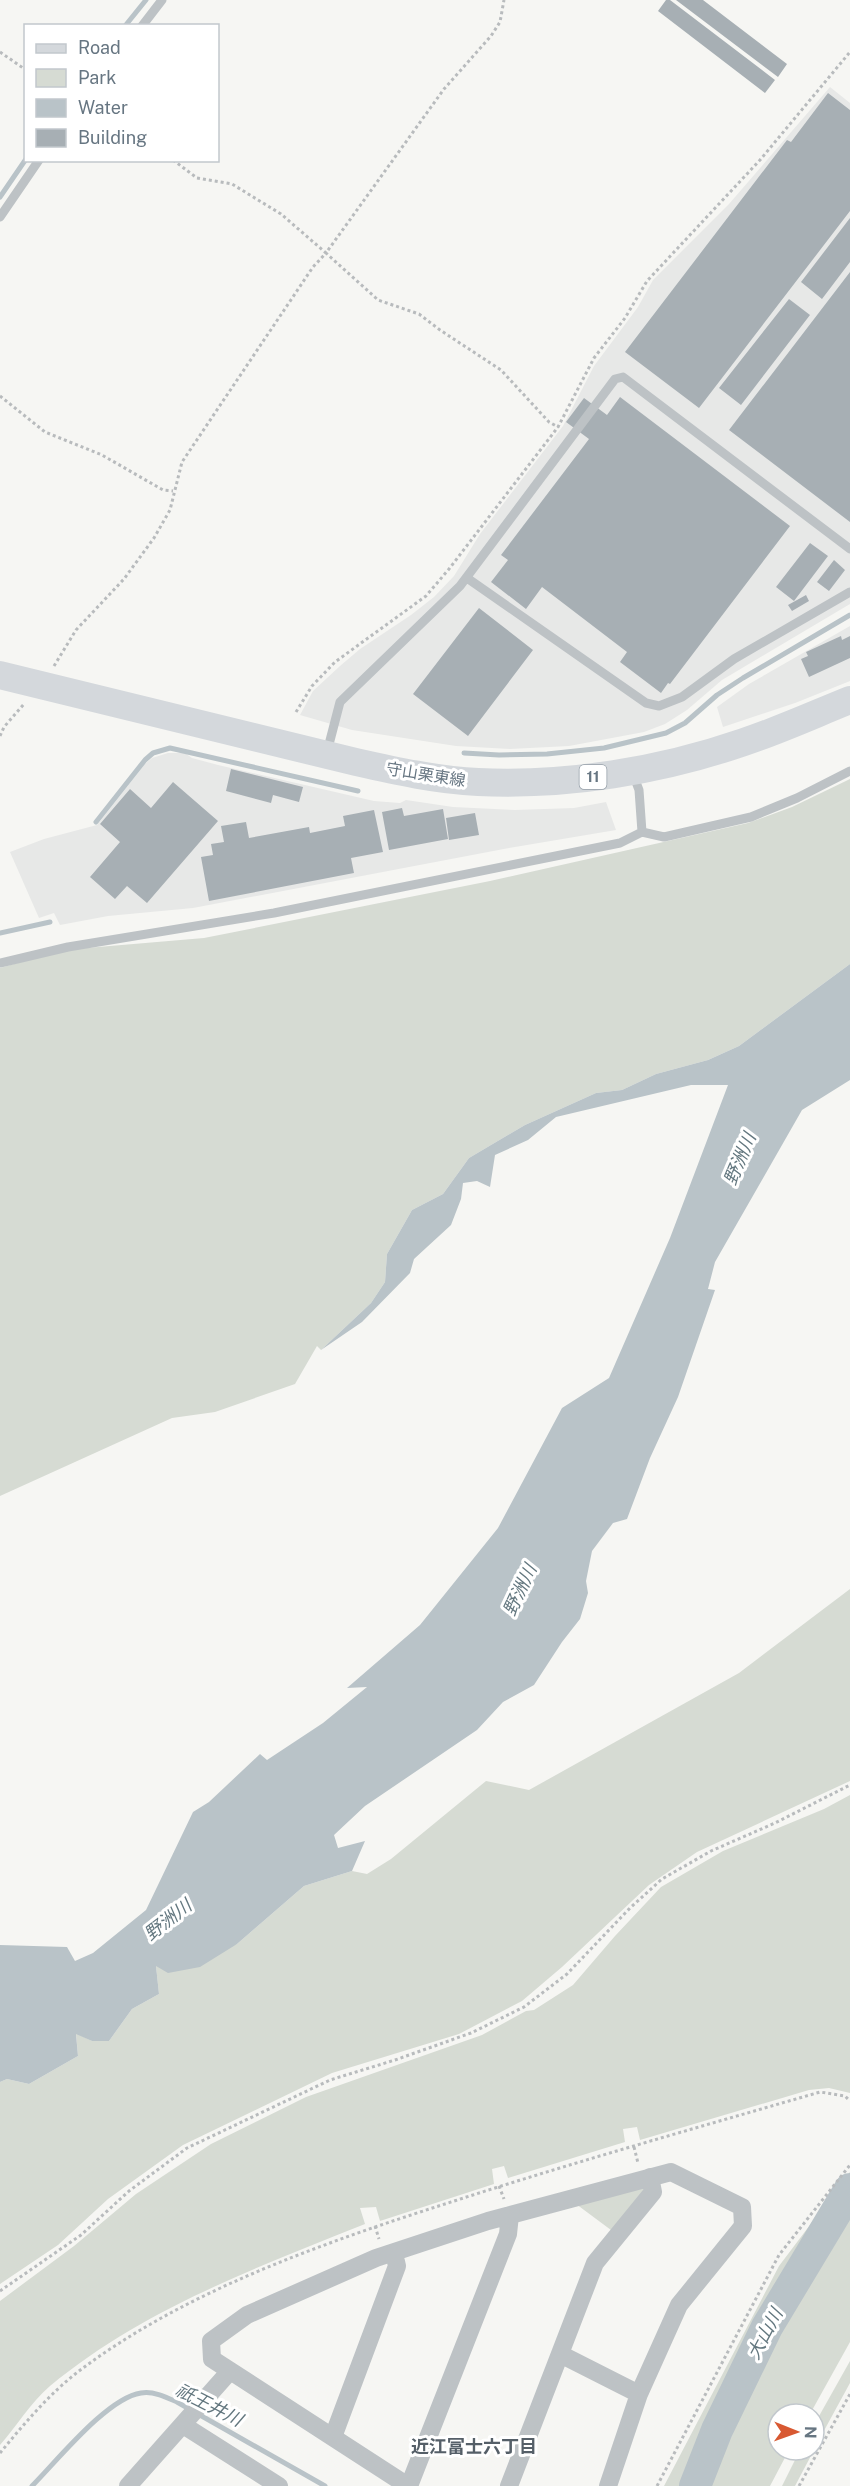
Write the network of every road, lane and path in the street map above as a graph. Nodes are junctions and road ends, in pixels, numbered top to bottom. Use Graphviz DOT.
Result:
graph roads {
  1 [pos="162,0"];
  2 [pos="504,0"];
  3 [pos="144,24"];
  4 [pos="0,52"];
  5 [pos="850,52"];
  6 [pos="24,69"];
  7 [pos="38,162"];
  8 [pos="176,162"];
  9 [pos="0,217"];
  10 [pos="326,253"];
  11 [pos="0,396"];
  12 [pos="558,427"];
  13 [pos="173,491"];
  14 [pos="850,549"];
  15 [pos="466,578"];
  16 [pos="850,592"];
  17 [pos="0,675"];
  18 [pos="42,685"];
  19 [pos="850,700"];
  20 [pos="296,712"];
  21 [pos="0,736"];
  22 [pos="326,754"];
  23 [pos="850,771"];
  24 [pos="632,772"];
  25 [pos="642,832"];
  26 [pos="0,963"];
  27 [pos="850,1785"];
  28 [pos="850,2166"];
  29 [pos="650,2177"];
  30 [pos="510,2215"];
  31 [pos="394,2253"];
  32 [pos="0,2291"];
  33 [pos="560,2354"];
  34 [pos="230,2371"];
  35 [pos="639,2394"];
  36 [pos="850,2394"];
  37 [pos="183,2425"];
  38 [pos="333,2437"];
  39 [pos="267,2483"];
  40 [pos="128,2486"];
  41 [pos="409,2486"];
  42 [pos="509,2486"];
  43 [pos="608,2486"];
  44 [pos="657,2486"];
  45 [pos="799,2486"];
  1 -- 3 [label="lane"];
  2 -- 10 [label="path"];
  4 -- 6 [label="path"];
  5 -- 12 [label="path"];
  7 -- 9 [label="lane"];
  8 -- 10 [label="path"];
  10 -- 12 [label="path"];
  10 -- 13 [label="path"];
  11 -- 13 [label="path"];
  12 -- 20 [label="path"];
  13 -- 18 [label="path"];
  14 -- 15 [label="lane"];
  15 -- 16 [label="lane"];
  15 -- 22 [label="lane"];
  17 -- 18 [label="main road, 守山栗東線 / 11"];
  18 -- 21 [label="path"];
  18 -- 22 [label="main road, 守山栗東線 / 11"];
  19 -- 24 [label="main road, 守山栗東線 / 11"];
  22 -- 24 [label="main road, 守山栗東線 / 11"];
  23 -- 25 [label="lane"];
  24 -- 25 [label="lane"];
  25 -- 26 [label="lane"];
  27 -- 32 [label="path"];
  28 -- 44 [label="path"];
  29 -- 30 [label="street"];
  29 -- 33 [label="street"];
  29 -- 35 [label="street"];
  30 -- 31 [label="street"];
  30 -- 41 [label="street"];
  31 -- 34 [label="street"];
  31 -- 38 [label="street"];
  33 -- 35 [label="street"];
  33 -- 42 [label="street"];
  34 -- 37 [label="street"];
  34 -- 38 [label="street"];
  35 -- 43 [label="street"];
  36 -- 45 [label="path"];
  37 -- 39 [label="street"];
  37 -- 40 [label="street"];
  38 -- 41 [label="street"];
}
